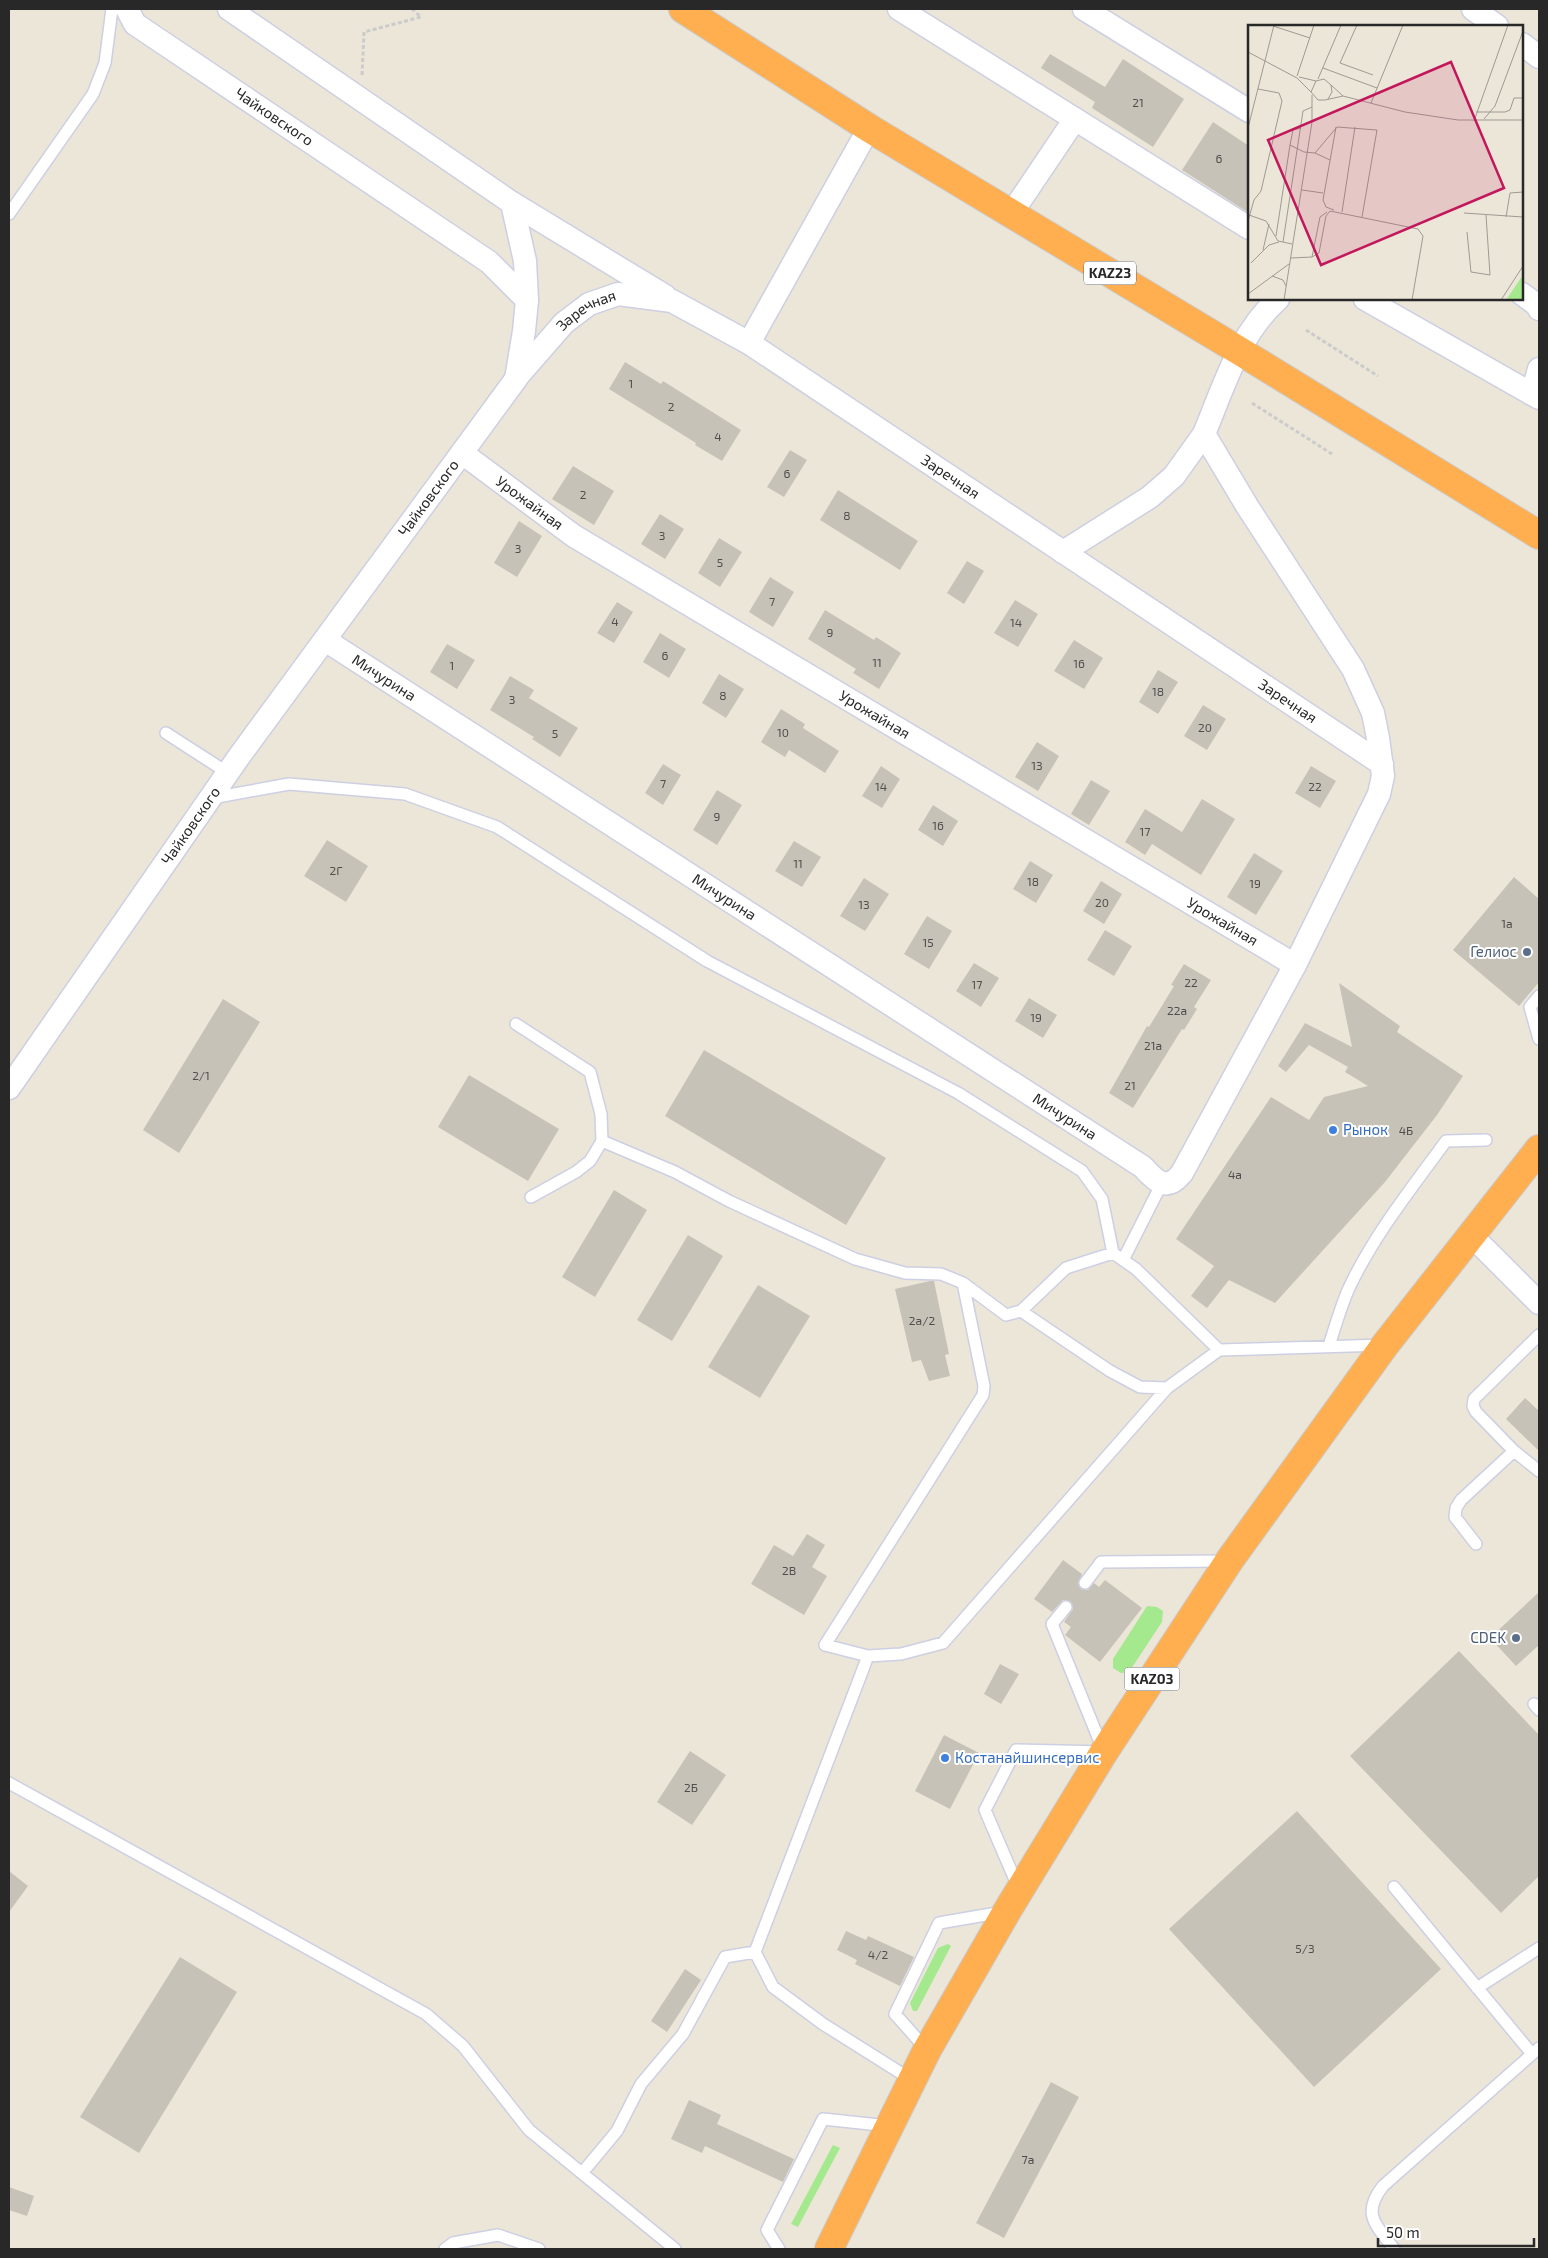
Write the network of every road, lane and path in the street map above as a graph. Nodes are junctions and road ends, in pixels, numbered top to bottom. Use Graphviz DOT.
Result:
graph roads {
  1 [pos="112,9"];
  2 [pos="127,9"];
  3 [pos="229,9"];
  4 [pos="412,9"];
  5 [pos="683,9"];
  6 [pos="899,9"];
  7 [pos="1084,9"];
  8 [pos="1473,9"];
  9 [pos="1496,25"];
  10 [pos="1523,45"];
  11 [pos="1539,57"];
  12 [pos="361,99"];
  13 [pos="1248,110"];
  14 [pos="1075,119"];
  15 [pos="870,128"];
  16 [pos="512,202"];
  17 [pos="9,214"];
  18 [pos="1011,214"];
  19 [pos="1248,227"];
  20 [pos="1523,295"];
  21 [pos="527,300"];
  22 [pos="1277,300"];
  23 [pos="1367,300"];
  24 [pos="672,301"];
  25 [pos="1539,309"];
  26 [pos="1306,330"];
  27 [pos="748,343"];
  28 [pos="1238,350"];
  29 [pos="1539,368"];
  30 [pos="1378,376"];
  31 [pos="516,379"];
  32 [pos="1536,396"];
  33 [pos="1252,403"];
  34 [pos="1204,434"];
  35 [pos="462,453"];
  36 [pos="1332,454"];
  37 [pos="1539,535"];
  38 [pos="1063,552"];
  39 [pos="325,640"];
  40 [pos="166,733"];
  41 [pos="1382,764"];
  42 [pos="228,773"];
  43 [pos="210,798"];
  44 [pos="1295,965"];
  45 [pos="1539,996"];
  46 [pos="516,1024"];
  47 [pos="1539,1039"];
  48 [pos="9,1088"];
  49 [pos="1486,1140"];
  50 [pos="602,1141"];
  51 [pos="1539,1149"];
  52 [pos="1162,1183"];
  53 [pos="531,1197"];
  54 [pos="1472,1236"];
  55 [pos="1118,1257"];
  56 [pos="963,1283"];
  57 [pos="1539,1303"];
  58 [pos="1021,1311"];
  59 [pos="1539,1335"];
  60 [pos="1385,1345"];
  61 [pos="1329,1346"];
  62 [pos="1219,1350"];
  63 [pos="1167,1388"];
  64 [pos="1514,1451"];
  65 [pos="1539,1472"];
  66 [pos="1476,1544"];
  67 [pos="1229,1561"];
  68 [pos="1085,1583"];
  69 [pos="1066,1607"];
  70 [pos="868,1656"];
  71 [pos="1104,1752"];
  72 [pos="9,1783"];
  73 [pos="1394,1887"];
  74 [pos="1013,1901"];
  75 [pos="1539,1948"];
  76 [pos="755,1952"];
  77 [pos="1477,1988"];
  78 [pos="927,2050"];
  79 [pos="1535,2051"];
  80 [pos="912,2080"];
  81 [pos="889,2126"];
  82 [pos="582,2173"];
  83 [pos="835,2247"];
  84 [pos="445,2249"];
  85 [pos="540,2249"];
  86 [pos="675,2249"];
  87 [pos="779,2249"];
  88 [pos="1394,2249"];
  1 -- 17 [label="lane"];
  2 -- 21 [label="street, Чайковского"];
  3 -- 12 [label="street"];
  4 -- 12 [label="path"];
  5 -- 15 [label="highway, KAZ23"];
  6 -- 14 [label="street"];
  7 -- 13 [label="street"];
  8 -- 9 [label="street"];
  10 -- 11 [label="street"];
  12 -- 16 [label="street"];
  14 -- 18 [label="street"];
  14 -- 19 [label="street"];
  15 -- 18 [label="highway, KAZ23"];
  15 -- 27 [label="street"];
  16 -- 21 [label="street"];
  16 -- 24 [label="street"];
  18 -- 28 [label="highway, KAZ23"];
  20 -- 25 [label="street"];
  21 -- 31 [label="street, Чайковского"];
  22 -- 28 [label="street"];
  23 -- 32 [label="street"];
  24 -- 27 [label="street, Заречная"];
  24 -- 31 [label="street, Заречная"];
  26 -- 30 [label="path"];
  27 -- 38 [label="street, Заречная"];
  28 -- 34 [label="street"];
  28 -- 37 [label="highway, KAZ23"];
  29 -- 32 [label="street"];
  31 -- 35 [label="street, Чайковского"];
  33 -- 36 [label="path"];
  34 -- 38 [label="street"];
  34 -- 41 [label="street"];
  35 -- 39 [label="street, Чайковского"];
  35 -- 44 [label="street, Урожайная"];
  38 -- 41 [label="street, Заречная"];
  39 -- 42 [label="street, Чайковского"];
  39 -- 52 [label="street, Мичурина"];
  40 -- 42 [label="lane"];
  41 -- 44 [label="street"];
  42 -- 43 [label="street, Чайковского"];
  43 -- 48 [label="street, Чайковского"];
  43 -- 55 [label="lane"];
  44 -- 52 [label="street"];
  45 -- 47 [label="lane"];
  46 -- 50 [label="lane"];
  49 -- 61 [label="lane"];
  50 -- 53 [label="lane"];
  50 -- 56 [label="lane"];
  51 -- 54 [label="highway, KАZ03"];
  52 -- 55 [label="lane"];
  54 -- 57 [label="street"];
  54 -- 60 [label="highway, KАZ03"];
  55 -- 58 [label="lane"];
  55 -- 62 [label="lane"];
  56 -- 58 [label="lane"];
  56 -- 70 [label="lane"];
  58 -- 63 [label="lane"];
  59 -- 64 [label="lane"];
  60 -- 61 [label="lane"];
  60 -- 67 [label="highway, KАZ03"];
  61 -- 62 [label="lane"];
  62 -- 63 [label="lane"];
  63 -- 70 [label="lane"];
  64 -- 65 [label="lane"];
  64 -- 66 [label="lane"];
  67 -- 68 [label="lane"];
  67 -- 71 [label="highway, KАZ03"];
  69 -- 71 [label="lane"];
  70 -- 76 [label="lane"];
  71 -- 74 [label="highway, KАZ03"];
  71 -- 74 [label="lane"];
  72 -- 82 [label="lane"];
  73 -- 77 [label="lane"];
  74 -- 78 [label="highway, KАZ03"];
  74 -- 78 [label="lane"];
  75 -- 77 [label="lane"];
  76 -- 80 [label="lane"];
  76 -- 82 [label="lane"];
  77 -- 79 [label="lane"];
  78 -- 80 [label="highway, KАZ03"];
  79 -- 88 [label="lane"];
  80 -- 81 [label="highway, KАZ03"];
  81 -- 83 [label="highway, KАZ03"];
  81 -- 87 [label="lane"];
  82 -- 86 [label="lane"];
  84 -- 85 [label="lane"];
}
